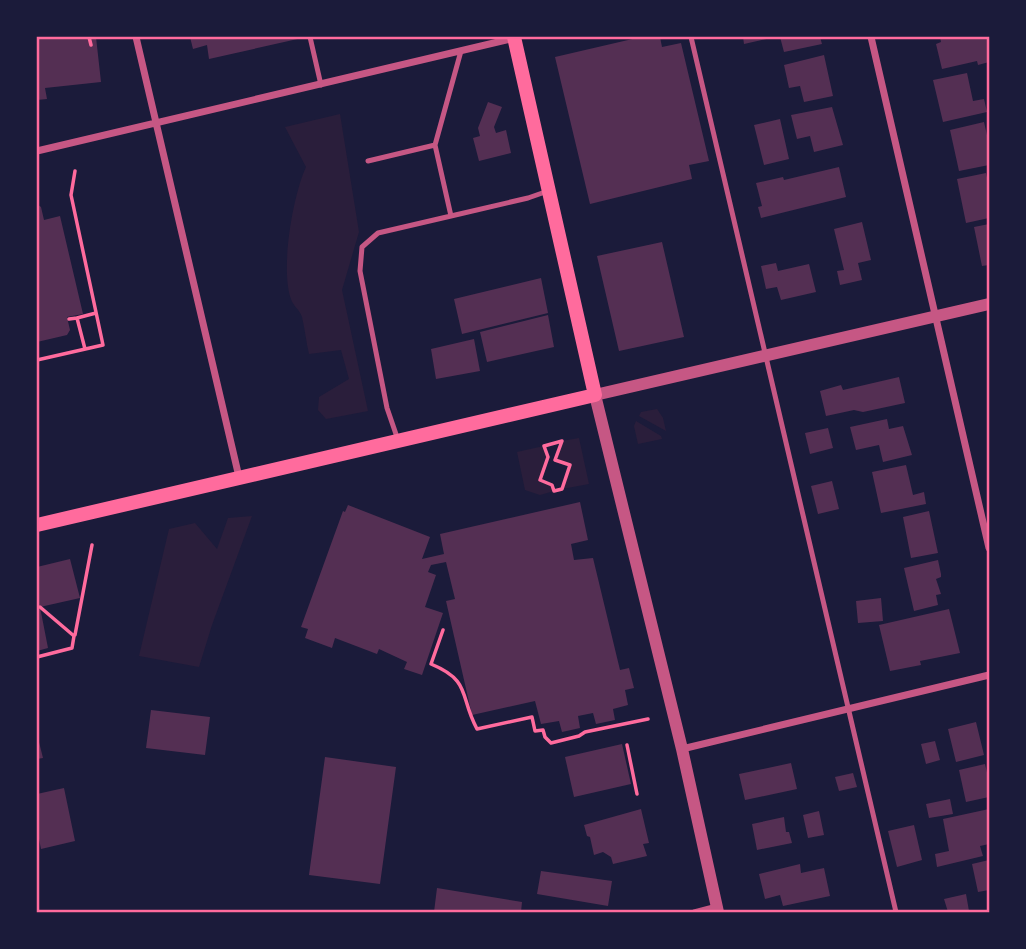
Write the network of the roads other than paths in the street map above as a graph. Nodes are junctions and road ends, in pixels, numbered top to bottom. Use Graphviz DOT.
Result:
graph roads {
  1 [pos="136,37"];
  2 [pos="310,37"];
  3 [pos="515,37"];
  4 [pos="691,37"];
  5 [pos="871,37"];
  6 [pos="461,51"];
  7 [pos="320,85"];
  8 [pos="157,123"];
  9 [pos="435,145"];
  10 [pos="37,151"];
  11 [pos="368,161"];
  12 [pos="549,190"];
  13 [pos="450,216"];
  14 [pos="989,304"];
  15 [pos="935,316"];
  16 [pos="766,355"];
  17 [pos="596,395"];
  18 [pos="398,440"];
  19 [pos="239,477"];
  20 [pos="37,526"];
  21 [pos="989,548"];
  22 [pos="989,676"];
  23 [pos="848,710"];
  24 [pos="682,749"];
  25 [pos="718,909"];
  26 [pos="694,912"];
  27 [pos="896,912"];
  1 -- 8 [label="street"];
  2 -- 7 [label="lane"];
  3 -- 6 [label="street"];
  3 -- 12 [label="main road"];
  4 -- 16 [label="lane"];
  5 -- 15 [label="street"];
  6 -- 7 [label="street"];
  6 -- 9 [label="lane"];
  7 -- 8 [label="street"];
  8 -- 10 [label="street"];
  8 -- 19 [label="street"];
  9 -- 11 [label="lane"];
  9 -- 13 [label="lane"];
  12 -- 13 [label="lane"];
  12 -- 17 [label="main road"];
  13 -- 18 [label="lane"];
  14 -- 15 [label="street"];
  15 -- 16 [label="street"];
  15 -- 21 [label="street"];
  16 -- 17 [label="street"];
  16 -- 23 [label="lane"];
  17 -- 18 [label="main road"];
  17 -- 24 [label="street"];
  18 -- 19 [label="main road"];
  19 -- 20 [label="main road"];
  22 -- 23 [label="street"];
  23 -- 24 [label="street"];
  23 -- 27 [label="lane"];
  24 -- 25 [label="street"];
  25 -- 26 [label="lane"];
}
